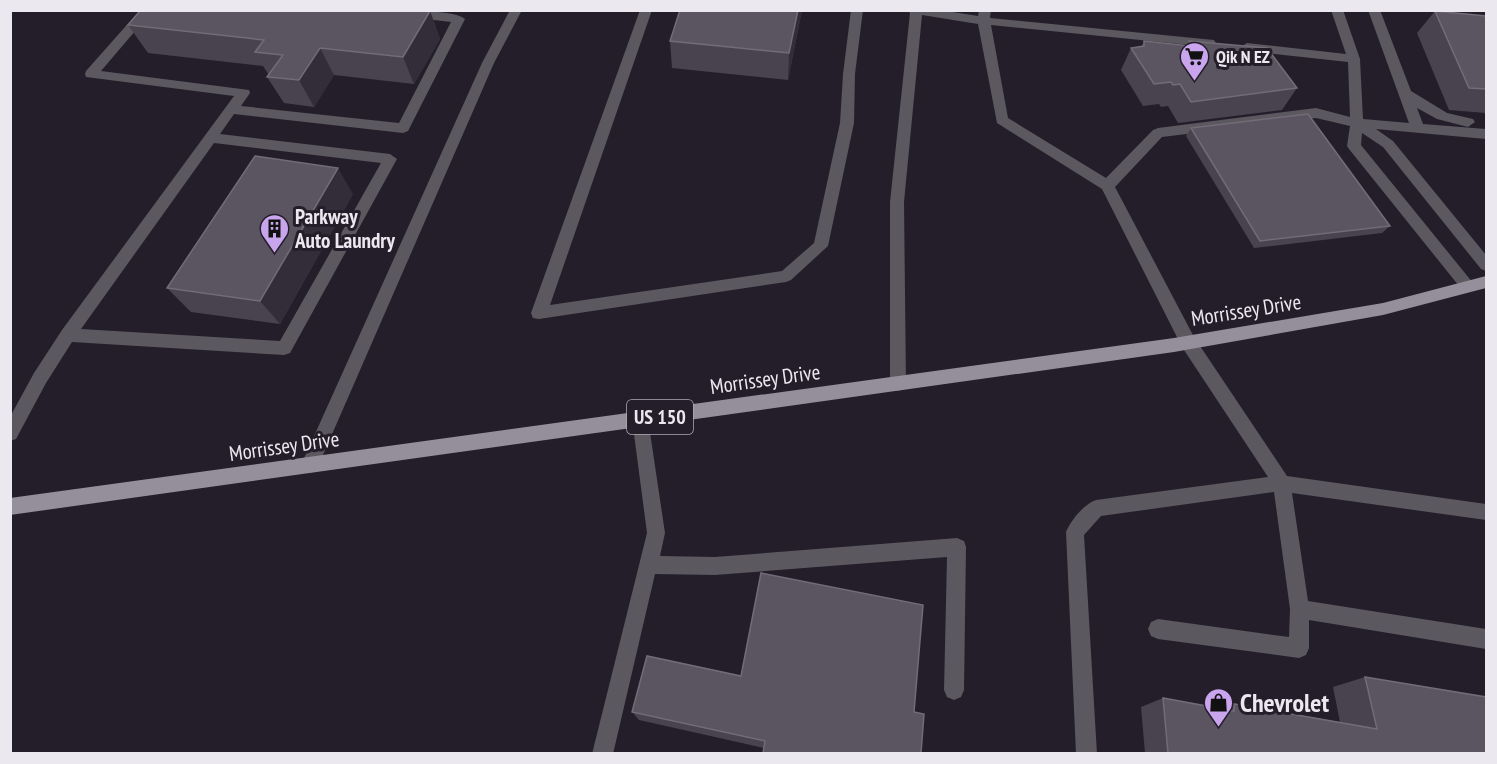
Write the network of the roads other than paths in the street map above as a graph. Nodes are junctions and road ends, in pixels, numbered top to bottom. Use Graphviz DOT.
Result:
graph roads {
  1 [pos="147,10"];
  2 [pos="382,10"];
  3 [pos="516,10"];
  4 [pos="646,10"];
  5 [pos="857,10"];
  6 [pos="1337,10"];
  7 [pos="1374,10"];
  8 [pos="915,11"];
  9 [pos="985,16"];
  10 [pos="1354,58"];
  11 [pos="1405,93"];
  12 [pos="231,109"];
  13 [pos="1357,123"];
  14 [pos="1486,123"];
  15 [pos="1418,128"];
  16 [pos="1486,134"];
  17 [pos="210,138"];
  18 [pos="1107,186"];
  19 [pos="1486,265"];
  20 [pos="1486,282"];
  21 [pos="1468,287"];
  22 [pos="68,335"];
  23 [pos="1188,342"];
  24 [pos="898,384"];
  25 [pos="640,419"];
  26 [pos="10,434"];
  27 [pos="310,465"];
  28 [pos="1282,483"];
  29 [pos="10,507"];
  30 [pos="1486,512"];
  31 [pos="648,565"];
  32 [pos="1300,609"];
  33 [pos="1158,629"];
  34 [pos="1486,639"];
  35 [pos="954,690"];
  36 [pos="602,753"];
  37 [pos="1087,753"];
  1 -- 12 [label="lane"];
  2 -- 12 [label="lane"];
  3 -- 27 [label="lane"];
  4 -- 5 [label="lane"];
  6 -- 10 [label="lane"];
  7 -- 11 [label="lane"];
  8 -- 9 [label="lane"];
  8 -- 24 [label="lane"];
  9 -- 10 [label="lane"];
  9 -- 18 [label="lane"];
  10 -- 13 [label="lane"];
  11 -- 14 [label="lane"];
  11 -- 15 [label="lane"];
  12 -- 17 [label="lane"];
  13 -- 15 [label="lane"];
  13 -- 18 [label="lane"];
  13 -- 19 [label="lane"];
  13 -- 21 [label="lane"];
  15 -- 16 [label="lane"];
  17 -- 22 [label="lane"];
  17 -- 22 [label="lane"];
  18 -- 23 [label="lane"];
  20 -- 21 [label="main road, Morrissey Drive / US 150"];
  21 -- 23 [label="main road, Morrissey Drive / US 150"];
  22 -- 26 [label="lane"];
  23 -- 24 [label="main road, Morrissey Drive / US 150"];
  23 -- 28 [label="lane"];
  24 -- 25 [label="main road, Morrissey Drive / US 150"];
  25 -- 27 [label="main road, Morrissey Drive / US 150"];
  25 -- 31 [label="lane"];
  27 -- 29 [label="main road, Morrissey Drive / US 150"];
  28 -- 30 [label="lane"];
  28 -- 32 [label="lane"];
  28 -- 37 [label="lane"];
  31 -- 35 [label="lane"];
  31 -- 36 [label="lane"];
  32 -- 33 [label="lane"];
  32 -- 34 [label="lane"];
}
